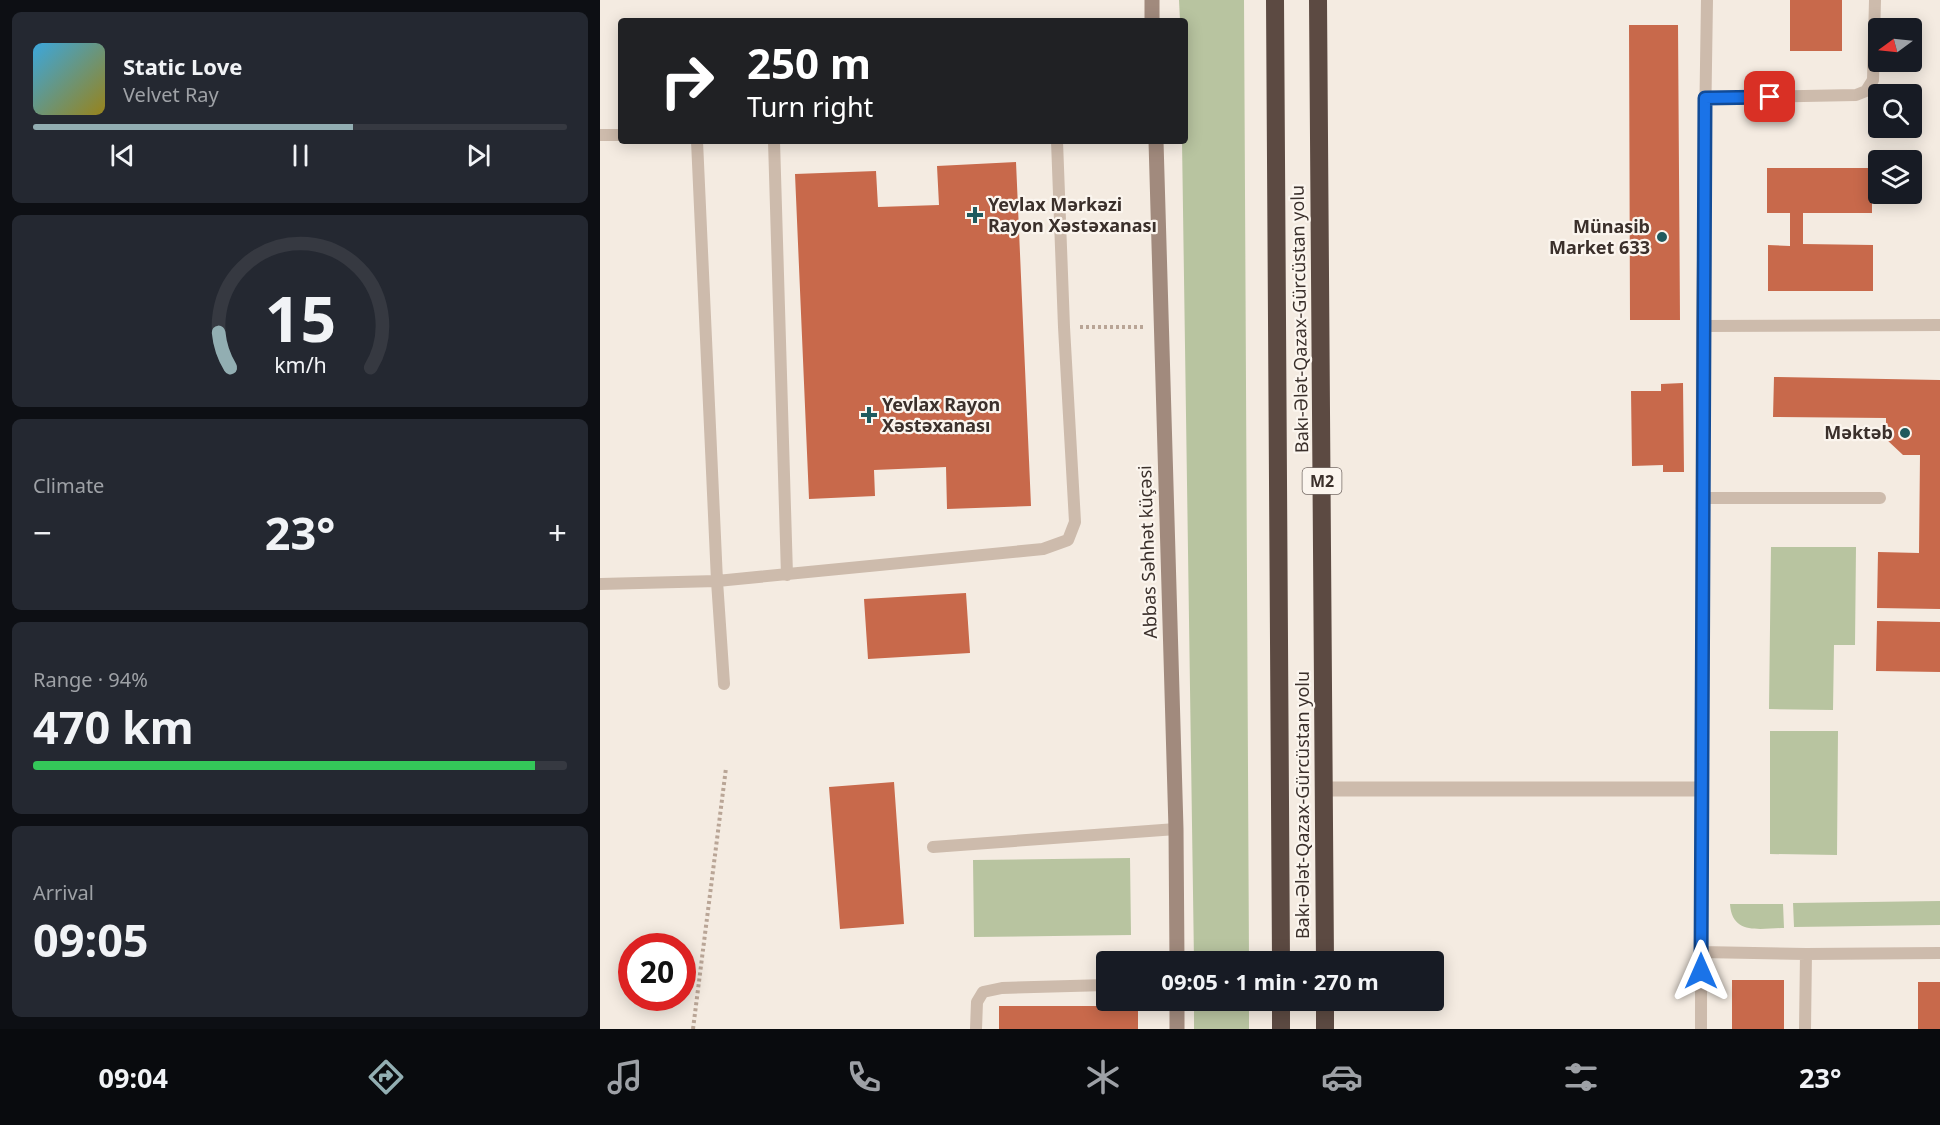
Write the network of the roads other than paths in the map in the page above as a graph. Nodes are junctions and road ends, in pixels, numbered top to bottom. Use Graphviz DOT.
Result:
graph roads {
  1 [pos="1152,0"];
  2 [pos="1275,0"];
  3 [pos="1318,0"];
  4 [pos="1707,0"];
  5 [pos="1875,0"];
  6 [pos="1152,18"];
  7 [pos="1705,98"];
  8 [pos="600,135"];
  9 [pos="618,135"];
  10 [pos="698,144"];
  11 [pos="774,144"];
  12 [pos="1057,144"];
  13 [pos="1156,144"];
  14 [pos="1940,325"];
  15 [pos="1702,326"];
  16 [pos="1702,498"];
  17 [pos="1880,498"];
  18 [pos="787,574"];
  19 [pos="717,581"];
  20 [pos="600,584"];
  21 [pos="723,684"];
  22 [pos="1325,789"];
  23 [pos="1701,789"];
  24 [pos="1176,828"];
  25 [pos="933,847"];
  26 [pos="1177,951"];
  27 [pos="1281,951"];
  28 [pos="1325,951"];
  29 [pos="1701,952"];
  30 [pos="1940,953"];
  31 [pos="1806,954"];
  32 [pos="1096,985"];
  33 [pos="1178,1011"];
  34 [pos="1281,1011"];
  35 [pos="1325,1011"];
  36 [pos="976,1029"];
  37 [pos="1177,1029"];
  38 [pos="1281,1029"];
  39 [pos="1325,1029"];
  40 [pos="1701,1029"];
  41 [pos="1805,1029"];
  1 -- 6 [label="street"];
  2 -- 27 [label="highway, Bakı-Ələt-Qazax-Gürcüstan yolu / M2"];
  3 -- 22 [label="highway, Bakı-Ələt-Qazax-Gürcüstan yolu / M2"];
  4 -- 7 [label="lane"];
  5 -- 7 [label="lane"];
  7 -- 15 [label="lane"];
  8 -- 9 [label="lane"];
  10 -- 19 [label="lane"];
  11 -- 18 [label="lane"];
  12 -- 18 [label="lane"];
  13 -- 24 [label="street, Abbas Səhhət küçəsi"];
  14 -- 15 [label="lane"];
  15 -- 16 [label="lane"];
  16 -- 17 [label="lane"];
  16 -- 23 [label="lane"];
  18 -- 19 [label="lane"];
  19 -- 20 [label="lane"];
  19 -- 21 [label="lane"];
  22 -- 23 [label="street"];
  22 -- 28 [label="highway, Bakı-Ələt-Qazax-Gürcüstan yolu / M2"];
  23 -- 29 [label="lane"];
  24 -- 25 [label="lane"];
  24 -- 26 [label="street, Abbas Səhhət küçəsi"];
  29 -- 31 [label="lane"];
  29 -- 40 [label="lane"];
  30 -- 31 [label="lane"];
  31 -- 41 [label="lane"];
  32 -- 36 [label="lane"];
  33 -- 37 [label="street"];
  34 -- 38 [label="highway"];
  35 -- 39 [label="highway"];
}
